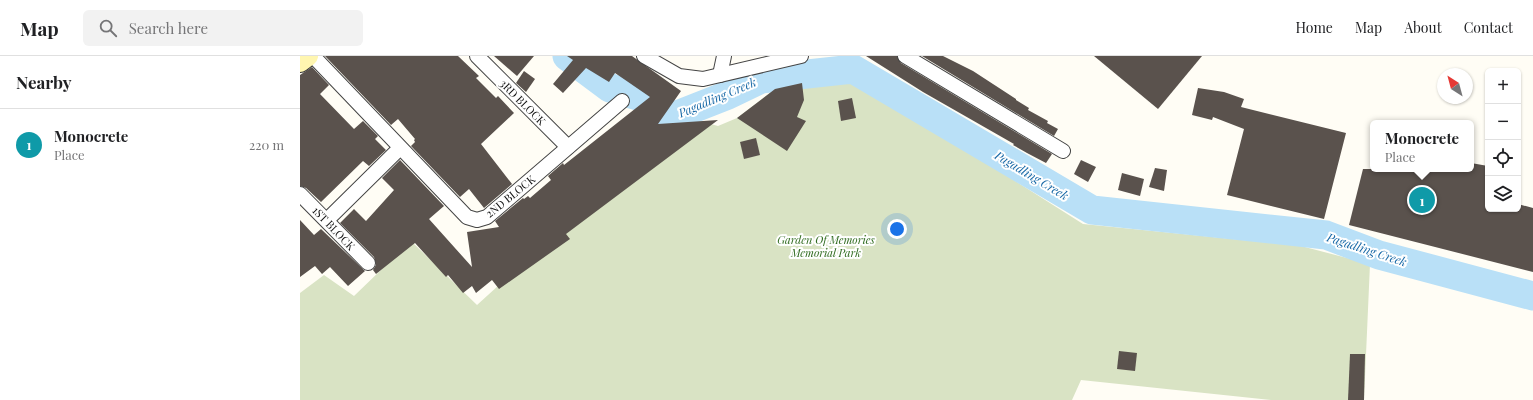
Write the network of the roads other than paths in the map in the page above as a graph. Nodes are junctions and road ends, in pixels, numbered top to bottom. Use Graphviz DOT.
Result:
graph roads {
  1 [pos="308,56"];
  2 [pos="313,56"];
  3 [pos="477,56"];
  4 [pos="644,56"];
  5 [pos="724,56"];
  6 [pos="801,56"];
  7 [pos="905,56"];
  8 [pos="300,62"];
  9 [pos="720,75"];
  10 [pos="622,101"];
  11 [pos="568,147"];
  12 [pos="400,148"];
  13 [pos="1063,151"];
  14 [pos="300,194"];
  15 [pos="326,220"];
  16 [pos="368,263"];
  1 -- 8 [label="street"];
  2 -- 12 [label="street, 2ND BLOCK"];
  3 -- 11 [label="street, 3RD BLOCK"];
  4 -- 9 [label="street"];
  5 -- 9 [label="street"];
  6 -- 9 [label="street"];
  7 -- 13 [label="street"];
  10 -- 11 [label="street, 2ND BLOCK"];
  11 -- 12 [label="street, 2ND BLOCK"];
  12 -- 15 [label="street"];
  14 -- 15 [label="street, 1ST BLOCK"];
  15 -- 16 [label="street, 1ST BLOCK"];
}
